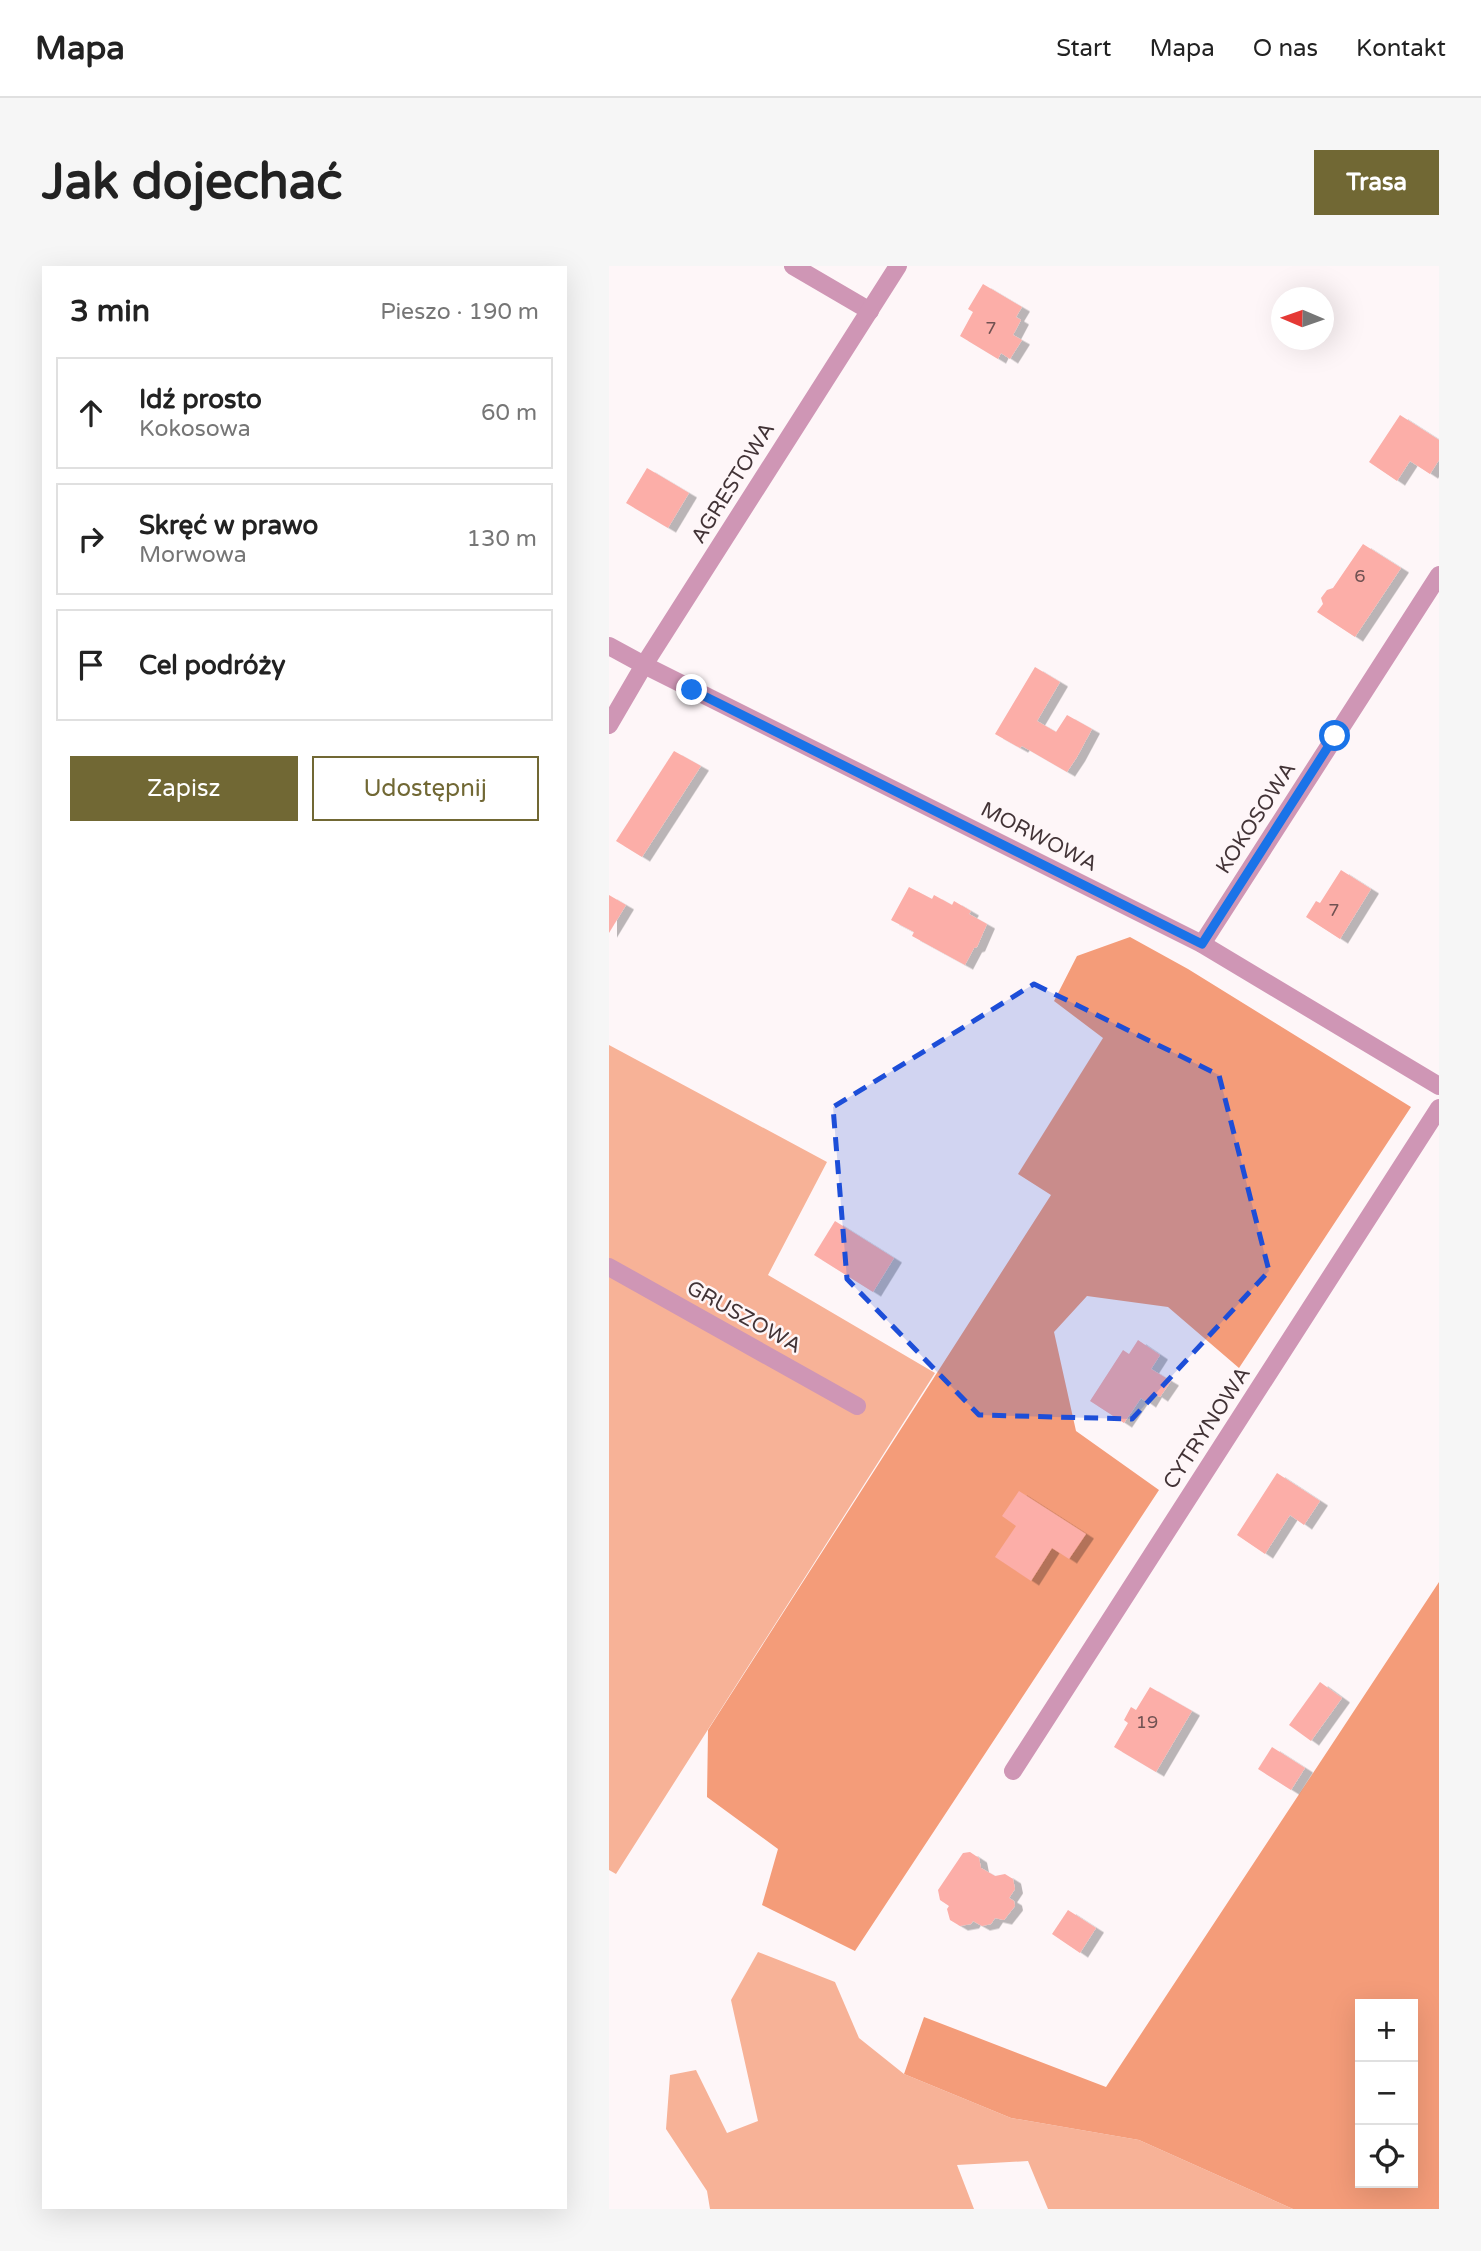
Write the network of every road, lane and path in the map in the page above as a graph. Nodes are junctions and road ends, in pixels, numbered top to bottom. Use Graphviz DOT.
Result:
graph roads {
  1 [pos="793,266"];
  2 [pos="898,266"];
  3 [pos="870,311"];
  4 [pos="1439,575"];
  5 [pos="609,646"];
  6 [pos="644,665"];
  7 [pos="609,725"];
  8 [pos="1202,944"];
  9 [pos="1439,1086"];
  10 [pos="1439,1108"];
  11 [pos="609,1267"];
  12 [pos="857,1406"];
  13 [pos="1013,1771"];
  1 -- 3 [label="street"];
  2 -- 3 [label="street, AGRESTOWA"];
  3 -- 6 [label="street, AGRESTOWA"];
  4 -- 8 [label="street, KOKOSOWA"];
  5 -- 6 [label="street, MORWOWA"];
  6 -- 7 [label="street, AGRESTOWA"];
  6 -- 8 [label="street, MORWOWA"];
  8 -- 9 [label="street, MORWOWA"];
  10 -- 13 [label="street, CYTRYNOWA"];
  11 -- 12 [label="street, GRUSZOWA"];
}
